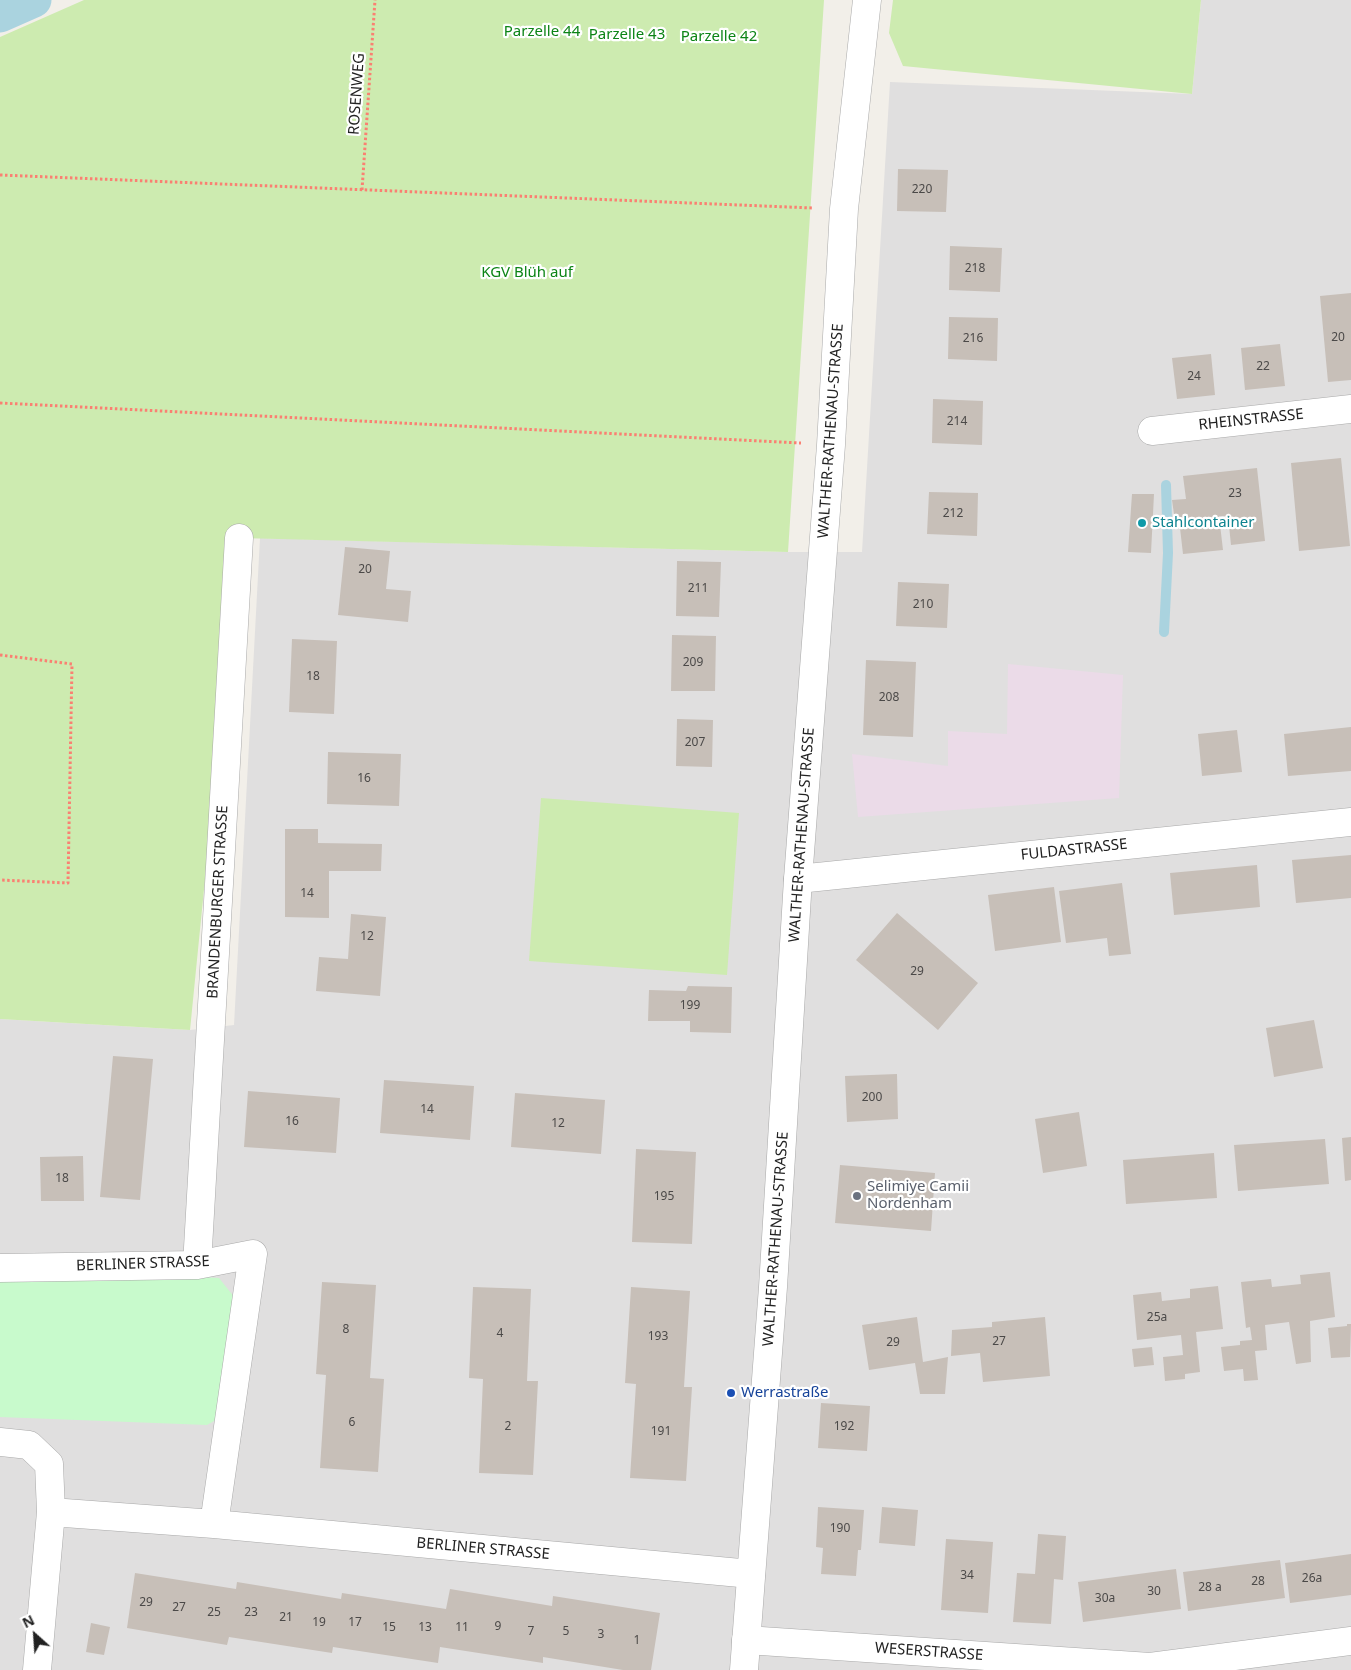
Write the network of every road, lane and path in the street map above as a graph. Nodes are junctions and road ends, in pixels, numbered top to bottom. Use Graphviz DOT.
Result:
graph roads {
  1 [pos="375,0"];
  2 [pos="867,0"];
  3 [pos="0,175"];
  4 [pos="362,190"];
  5 [pos="844,209"];
  6 [pos="0,404"];
  7 [pos="1351,409"];
  8 [pos="1152,431"];
  9 [pos="831,445"];
  10 [pos="239,538"];
  11 [pos="0,655"];
  12 [pos="1351,822"];
  13 [pos="798,879"];
  14 [pos="0,880"];
  15 [pos="197,1265"];
  16 [pos="0,1268"];
  17 [pos="0,1442"];
  18 [pos="51,1512"];
  19 [pos="214,1524"];
  20 [pos="751,1574"];
  21 [pos="746,1640"];
  22 [pos="1351,1640"];
  23 [pos="37,1670"];
  24 [pos="744,1670"];
  1 -- 4 [label="path, ROSENWEG"];
  2 -- 5 [label="street, WALTHER-RATHENAU-STRASSE"];
  3 -- 4 [label="path"];
  4 -- 5 [label="path"];
  5 -- 9 [label="street, WALTHER-RATHENAU-STRASSE"];
  6 -- 9 [label="path"];
  7 -- 8 [label="street, RHEINSTRASSE"];
  9 -- 13 [label="street, WALTHER-RATHENAU-STRASSE"];
  10 -- 15 [label="street, BRANDENBURGER STRASSE"];
  11 -- 14 [label="path"];
  12 -- 13 [label="street, FULDASTRASSE"];
  13 -- 20 [label="street, WALTHER-RATHENAU-STRASSE"];
  15 -- 16 [label="street, BERLINER STRASSE"];
  15 -- 19 [label="street, BERLINER STRASSE"];
  17 -- 18 [label="street"];
  18 -- 19 [label="street, BERLINER STRASSE"];
  18 -- 23 [label="street"];
  19 -- 20 [label="street, BERLINER STRASSE"];
  20 -- 21 [label="street, WALTHER-RATHENAU-STRASSE"];
  21 -- 22 [label="street, WESERSTRASSE"];
  21 -- 24 [label="street, WALTHER-RATHENAU-STRASSE"];
}
